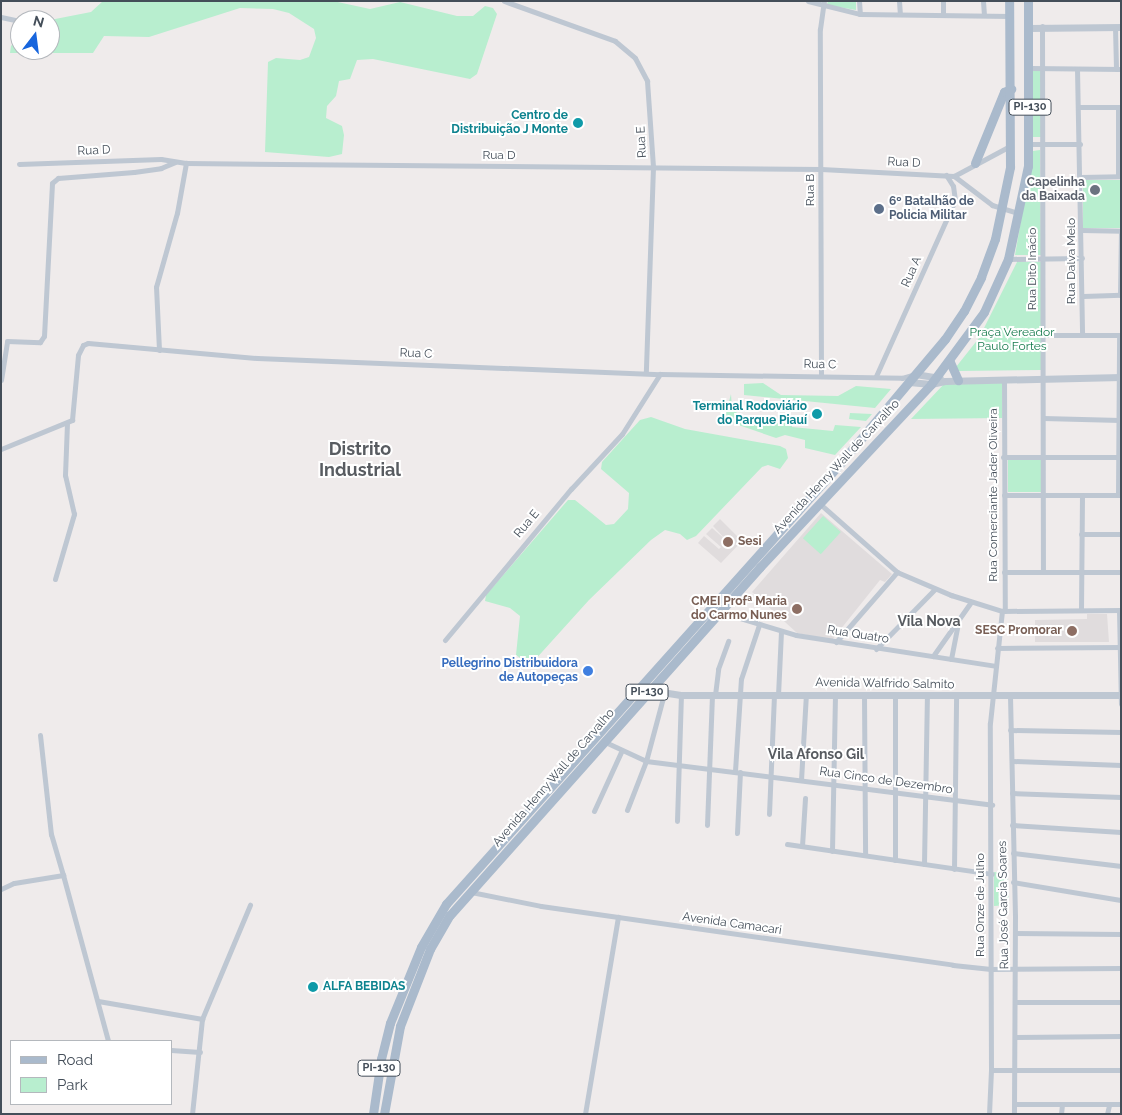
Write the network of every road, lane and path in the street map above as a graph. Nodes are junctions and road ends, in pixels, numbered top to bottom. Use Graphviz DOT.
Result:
graph roads {
  1 [pos="504,1"];
  2 [pos="808,1"];
  3 [pos="860,1"];
  4 [pos="900,1"];
  5 [pos="942,1"];
  6 [pos="983,1"];
  7 [pos="1009,1"];
  8 [pos="1028,1"];
  9 [pos="824,4"];
  10 [pos="860,14"];
  11 [pos="900,14"];
  12 [pos="943,15"];
  13 [pos="984,15"];
  14 [pos="1010,16"];
  15 [pos="1042,26"];
  16 [pos="1118,27"];
  17 [pos="1029,28"];
  18 [pos="1030,68"];
  19 [pos="1043,68"];
  20 [pos="1078,69"];
  21 [pos="1119,69"];
  22 [pos="1010,89"];
  23 [pos="1079,107"];
  24 [pos="1119,108"];
  25 [pos="1030,144"];
  26 [pos="1042,144"];
  27 [pos="1080,144"];
  28 [pos="1011,146"];
  29 [pos="175,162"];
  30 [pos="186,163"];
  31 [pos="975,163"];
  32 [pos="19,164"];
  33 [pos="653,167"];
  34 [pos="821,169"];
  35 [pos="946,175"];
  36 [pos="954,176"];
  37 [pos="1119,176"];
  38 [pos="1081,177"];
  39 [pos="1003,209"];
  40 [pos="1019,213"];
  41 [pos="1082,230"];
  42 [pos="1121,231"];
  43 [pos="1082,258"];
  44 [pos="1008,259"];
  45 [pos="1043,259"];
  46 [pos="1120,295"];
  47 [pos="1083,296"];
  48 [pos="1044,334"];
  49 [pos="1082,334"];
  50 [pos="1120,335"];
  51 [pos="159,350"];
  52 [pos="950,362"];
  53 [pos="646,372"];
  54 [pos="660,374"];
  55 [pos="821,375"];
  56 [pos="876,376"];
  57 [pos="1043,377"];
  58 [pos="1119,377"];
  59 [pos="908,378"];
  60 [pos="941,378"];
  61 [pos="1004,379"];
  62 [pos="1,380"];
  63 [pos="958,380"];
  64 [pos="931,384"];
  65 [pos="1043,418"];
  66 [pos="1120,420"];
  67 [pos="67,424"];
  68 [pos="872,424"];
  69 [pos="1,449"];
  70 [pos="866,455"];
  71 [pos="1003,457"];
  72 [pos="1118,457"];
  73 [pos="1043,458"];
  74 [pos="1004,495"];
  75 [pos="1044,495"];
  76 [pos="1082,495"];
  77 [pos="1120,495"];
  78 [pos="819,503"];
  79 [pos="1081,534"];
  80 [pos="1121,534"];
  81 [pos="896,572"];
  82 [pos="1004,572"];
  83 [pos="1044,572"];
  84 [pos="1081,572"];
  85 [pos="1121,572"];
  86 [pos="55,579"];
  87 [pos="936,589"];
  88 [pos="731,591"];
  89 [pos="971,602"];
  90 [pos="1080,610"];
  91 [pos="1120,610"];
  92 [pos="1003,611"];
  93 [pos="720,612"];
  94 [pos="959,621"];
  95 [pos="759,625"];
  96 [pos="781,631"];
  97 [pos="445,640"];
  98 [pos="728,641"];
  99 [pos="836,642"];
  100 [pos="1120,647"];
  101 [pos="997,648"];
  102 [pos="876,649"];
  103 [pos="933,656"];
  104 [pos="951,659"];
  105 [pos="996,666"];
  106 [pos="643,681"];
  107 [pos="649,690"];
  108 [pos="664,694"];
  109 [pos="806,694"];
  110 [pos="835,694"];
  111 [pos="895,694"];
  112 [pos="681,695"];
  113 [pos="714,695"];
  114 [pos="740,695"];
  115 [pos="776,695"];
  116 [pos="864,695"];
  117 [pos="927,695"];
  118 [pos="1121,695"];
  119 [pos="956,696"];
  120 [pos="992,696"];
  121 [pos="1010,696"];
  122 [pos="1121,704"];
  123 [pos="608,728"];
  124 [pos="1010,730"];
  125 [pos="1121,732"];
  126 [pos="40,735"];
  127 [pos="602,741"];
  128 [pos="621,752"];
  129 [pos="646,761"];
  130 [pos="1013,761"];
  131 [pos="679,764"];
  132 [pos="1121,765"];
  133 [pos="709,768"];
  134 [pos="738,772"];
  135 [pos="770,776"];
  136 [pos="801,780"];
  137 [pos="834,784"];
  138 [pos="864,788"];
  139 [pos="895,793"];
  140 [pos="1012,793"];
  141 [pos="926,797"];
  142 [pos="1121,797"];
  143 [pos="805,798"];
  144 [pos="955,801"];
  145 [pos="992,805"];
  146 [pos="627,810"];
  147 [pos="594,811"];
  148 [pos="769,814"];
  149 [pos="677,820"];
  150 [pos="1012,825"];
  151 [pos="707,826"];
  152 [pos="1121,832"];
  153 [pos="737,833"];
  154 [pos="787,844"];
  155 [pos="802,846"];
  156 [pos="494,848"];
  157 [pos="832,851"];
  158 [pos="1012,853"];
  159 [pos="865,855"];
  160 [pos="503,856"];
  161 [pos="895,860"];
  162 [pos="924,864"];
  163 [pos="1121,866"];
  164 [pos="954,869"];
  165 [pos="992,874"];
  166 [pos="63,875"];
  167 [pos="1014,882"];
  168 [pos="459,888"];
  169 [pos="1,889"];
  170 [pos="469,894"];
  171 [pos="1121,900"];
  172 [pos="250,905"];
  173 [pos="618,917"];
  174 [pos="1015,933"];
  175 [pos="1121,934"];
  176 [pos="1016,968"];
  177 [pos="1121,968"];
  178 [pos="991,970"];
  179 [pos="98,1000"];
  180 [pos="1015,1002"];
  181 [pos="1121,1002"];
  182 [pos="397,1004"];
  183 [pos="407,1007"];
  184 [pos="202,1019"];
  185 [pos="1121,1036"];
  186 [pos="1015,1037"];
  187 [pos="108,1040"];
  188 [pos="172,1050"];
  189 [pos="200,1052"];
  190 [pos="992,1070"];
  191 [pos="1121,1070"];
  192 [pos="1016,1071"];
  193 [pos="1016,1104"];
  194 [pos="1121,1104"];
  195 [pos="1062,1105"];
  196 [pos="1109,1105"];
  197 [pos="192,1114"];
  198 [pos="372,1114"];
  199 [pos="384,1114"];
  200 [pos="585,1114"];
  201 [pos="989,1114"];
  202 [pos="1014,1114"];
  203 [pos="1061,1114"];
  204 [pos="1107,1114"];
  1 -- 33 [label="street, Rua E"];
  2 -- 9 [label="street"];
  3 -- 10 [label="street"];
  4 -- 11 [label="street"];
  5 -- 12 [label="street"];
  6 -- 13 [label="street"];
  7 -- 14 [label="main road, Avenida Henry Wall de Carvalho / PI-130"];
  8 -- 17 [label="main road, Avenida Henry Wall de Carvalho / PI-130"];
  9 -- 10 [label="street"];
  9 -- 34 [label="street, Rua B"];
  10 -- 11 [label="street"];
  11 -- 12 [label="street"];
  12 -- 13 [label="street"];
  13 -- 14 [label="street"];
  14 -- 22 [label="main road, Avenida Henry Wall de Carvalho / PI-130"];
  15 -- 16 [label="street"];
  15 -- 17 [label="street"];
  15 -- 19 [label="street, Rua Dito Inácio"];
  16 -- 21 [label="street"];
  17 -- 18 [label="main road, Avenida Henry Wall de Carvalho / PI-130"];
  18 -- 19 [label="street"];
  18 -- 25 [label="main road, Avenida Henry Wall de Carvalho / PI-130"];
  19 -- 20 [label="street"];
  19 -- 26 [label="street, Rua Dito Inácio"];
  20 -- 21 [label="street"];
  20 -- 23 [label="street, Rua Dalva Melo"];
  22 -- 28 [label="main road, Avenida Henry Wall de Carvalho / PI-130"];
  22 -- 31 [label="main road"];
  23 -- 24 [label="street"];
  23 -- 27 [label="street, Rua Dalva Melo"];
  24 -- 37 [label="street"];
  25 -- 26 [label="street"];
  25 -- 40 [label="main road, Avenida Henry Wall de Carvalho / PI-130"];
  26 -- 27 [label="street"];
  26 -- 45 [label="street, Rua Dito Inácio"];
  27 -- 38 [label="street, Rua Dalva Melo"];
  28 -- 31 [label="street"];
  28 -- 39 [label="main road, Avenida Henry Wall de Carvalho / PI-130"];
  29 -- 30 [label="street, Rua D"];
  29 -- 32 [label="street, Rua D"];
  29 -- 62 [label="street"];
  30 -- 33 [label="street, Rua D"];
  30 -- 51 [label="street"];
  31 -- 36 [label="street"];
  33 -- 34 [label="street, Rua D"];
  33 -- 53 [label="street, Rua E"];
  34 -- 35 [label="street, Rua D"];
  34 -- 55 [label="street, Rua B"];
  35 -- 36 [label="street, Rua D"];
  35 -- 56 [label="street, Rua A"];
  36 -- 39 [label="street"];
  37 -- 38 [label="street"];
  38 -- 41 [label="street, Rua Dalva Melo"];
  39 -- 40 [label="street"];
  39 -- 59 [label="main road, Avenida Henry Wall de Carvalho / PI-130"];
  40 -- 44 [label="main road, Avenida Henry Wall de Carvalho / PI-130"];
  41 -- 42 [label="street"];
  41 -- 43 [label="street, Rua Dalva Melo"];
  42 -- 46 [label="street"];
  43 -- 45 [label="street"];
  43 -- 47 [label="street, Rua Dalva Melo"];
  44 -- 45 [label="street"];
  44 -- 52 [label="main road, Avenida Henry Wall de Carvalho / PI-130"];
  45 -- 48 [label="street, Rua Dito Inácio"];
  46 -- 47 [label="street"];
  47 -- 49 [label="street, Rua Dalva Melo"];
  48 -- 49 [label="street"];
  48 -- 57 [label="street, Rua Dito Inácio"];
  49 -- 50 [label="street"];
  50 -- 58 [label="street"];
  51 -- 53 [label="street, Rua C"];
  51 -- 67 [label="street, Rua C"];
  52 -- 60 [label="main road, Avenida Henry Wall de Carvalho / PI-130"];
  52 -- 63 [label="main road"];
  53 -- 54 [label="street, Rua C"];
  54 -- 55 [label="street, Rua C"];
  54 -- 97 [label="street, Rua E"];
  55 -- 56 [label="street, Rua C"];
  56 -- 59 [label="street, Rua C"];
  57 -- 58 [label="street"];
  57 -- 61 [label="street"];
  57 -- 65 [label="street, Rua Dito Inácio"];
  58 -- 66 [label="street"];
  59 -- 60 [label="street"];
  59 -- 64 [label="street"];
  59 -- 68 [label="main road, Avenida Henry Wall de Carvalho / PI-130"];
  60 -- 63 [label="street"];
  60 -- 64 [label="main road, Avenida Henry Wall de Carvalho / PI-130"];
  61 -- 63 [label="street"];
  61 -- 71 [label="street, Rua Comerciante Jader Oliveira"];
  64 -- 70 [label="main road, Avenida Henry Wall de Carvalho / PI-130"];
  65 -- 66 [label="street"];
  65 -- 73 [label="street, Rua Dito Inácio"];
  66 -- 72 [label="street"];
  67 -- 69 [label="street"];
  67 -- 86 [label="street"];
  68 -- 70 [label="main road"];
  68 -- 88 [label="main road, Avenida Henry Wall de Carvalho / PI-130"];
  70 -- 78 [label="main road, Avenida Henry Wall de Carvalho / PI-130"];
  71 -- 73 [label="street"];
  71 -- 74 [label="street, Rua Comerciante Jader Oliveira"];
  72 -- 73 [label="street"];
  72 -- 77 [label="street"];
  73 -- 75 [label="street, Rua Dito Inácio"];
  74 -- 75 [label="street"];
  74 -- 82 [label="street, Rua Comerciante Jader Oliveira"];
  75 -- 76 [label="street"];
  75 -- 83 [label="street, Rua Dito Inácio"];
  76 -- 77 [label="street"];
  76 -- 79 [label="street"];
  78 -- 81 [label="street"];
  78 -- 88 [label="main road, Avenida Henry Wall de Carvalho / PI-130"];
  79 -- 80 [label="street"];
  79 -- 84 [label="street"];
  81 -- 87 [label="street"];
  81 -- 99 [label="street"];
  82 -- 83 [label="street"];
  82 -- 92 [label="street, Rua Comerciante Jader Oliveira"];
  83 -- 84 [label="street"];
  84 -- 85 [label="street"];
  84 -- 90 [label="street"];
  87 -- 89 [label="street"];
  87 -- 102 [label="street"];
  88 -- 93 [label="main road, Avenida Henry Wall de Carvalho / PI-130"];
  88 -- 106 [label="main road, Avenida Henry Wall de Carvalho / PI-130"];
  89 -- 92 [label="street"];
  89 -- 94 [label="street"];
  90 -- 91 [label="street"];
  90 -- 92 [label="street"];
  91 -- 100 [label="street"];
  92 -- 101 [label="street, Rua Comerciante Jader Oliveira"];
  93 -- 95 [label="street, Rua Quatro"];
  93 -- 107 [label="main road, Avenida Henry Wall de Carvalho / PI-130"];
  94 -- 103 [label="street"];
  94 -- 104 [label="street"];
  95 -- 96 [label="street, Rua Quatro"];
  95 -- 114 [label="street"];
  96 -- 99 [label="street, Rua Quatro"];
  96 -- 115 [label="street"];
  98 -- 113 [label="street"];
  99 -- 102 [label="street, Rua Quatro"];
  100 -- 101 [label="street"];
  100 -- 118 [label="street"];
  101 -- 105 [label="street, Rua Comerciante Jader Oliveira"];
  102 -- 103 [label="street, Rua Quatro"];
  103 -- 104 [label="street, Rua Quatro"];
  104 -- 105 [label="street, Rua Quatro"];
  105 -- 120 [label="street, Rua Comerciante Jader Oliveira"];
  106 -- 107 [label="main road"];
  106 -- 123 [label="main road, Avenida Henry Wall de Carvalho / PI-130"];
  107 -- 108 [label="street, Avenida Walfrido Salmito"];
  107 -- 123 [label="main road, Avenida Henry Wall de Carvalho / PI-130"];
  108 -- 112 [label="street, Avenida Walfrido Salmito"];
  108 -- 129 [label="street"];
  109 -- 110 [label="street, Avenida Walfrido Salmito"];
  109 -- 115 [label="street, Avenida Walfrido Salmito"];
  109 -- 136 [label="street"];
  110 -- 116 [label="street, Avenida Walfrido Salmito"];
  110 -- 137 [label="street"];
  111 -- 116 [label="street, Avenida Walfrido Salmito"];
  111 -- 117 [label="street, Avenida Walfrido Salmito"];
  111 -- 139 [label="street"];
  112 -- 113 [label="street, Avenida Walfrido Salmito"];
  112 -- 131 [label="street"];
  113 -- 114 [label="street, Avenida Walfrido Salmito"];
  113 -- 133 [label="street"];
  114 -- 115 [label="street, Avenida Walfrido Salmito"];
  114 -- 134 [label="street"];
  115 -- 135 [label="street"];
  116 -- 138 [label="street"];
  117 -- 119 [label="street, Avenida Walfrido Salmito"];
  117 -- 141 [label="street"];
  118 -- 121 [label="street, Avenida Walfrido Salmito"];
  118 -- 122 [label="street"];
  119 -- 120 [label="street, Avenida Walfrido Salmito"];
  119 -- 144 [label="street"];
  120 -- 121 [label="street, Avenida Walfrido Salmito"];
  120 -- 145 [label="street, Rua Onze de Julho"];
  121 -- 124 [label="street, Rua José Garcia Soares"];
  123 -- 127 [label="main road, Avenida Henry Wall de Carvalho / PI-130"];
  123 -- 156 [label="main road, Avenida Henry Wall de Carvalho / PI-130"];
  124 -- 125 [label="street"];
  124 -- 130 [label="street, Rua José Garcia Soares"];
  126 -- 166 [label="street"];
  127 -- 128 [label="street, Rua Cinco de Dezembro"];
  127 -- 160 [label="main road, Avenida Henry Wall de Carvalho / PI-130"];
  128 -- 129 [label="street, Rua Cinco de Dezembro"];
  128 -- 147 [label="street"];
  129 -- 131 [label="street, Rua Cinco de Dezembro"];
  129 -- 146 [label="street"];
  130 -- 132 [label="street"];
  130 -- 140 [label="street, Rua José Garcia Soares"];
  131 -- 133 [label="street, Rua Cinco de Dezembro"];
  131 -- 149 [label="street"];
  133 -- 134 [label="street, Rua Cinco de Dezembro"];
  133 -- 151 [label="street"];
  134 -- 135 [label="street, Rua Cinco de Dezembro"];
  134 -- 153 [label="street"];
  135 -- 136 [label="street, Rua Cinco de Dezembro"];
  135 -- 148 [label="street"];
  136 -- 137 [label="street, Rua Cinco de Dezembro"];
  137 -- 138 [label="street, Rua Cinco de Dezembro"];
  137 -- 157 [label="street"];
  138 -- 139 [label="street, Rua Cinco de Dezembro"];
  138 -- 159 [label="street"];
  139 -- 141 [label="street, Rua Cinco de Dezembro"];
  139 -- 161 [label="street"];
  140 -- 142 [label="street"];
  140 -- 150 [label="street, Rua José Garcia Soares"];
  141 -- 144 [label="street, Rua Cinco de Dezembro"];
  141 -- 162 [label="street"];
  143 -- 155 [label="street"];
  144 -- 145 [label="street, Rua Cinco de Dezembro"];
  144 -- 164 [label="street"];
  145 -- 165 [label="street, Rua Onze de Julho"];
  150 -- 152 [label="street"];
  150 -- 158 [label="street, Rua José Garcia Soares"];
  154 -- 155 [label="street"];
  155 -- 157 [label="street"];
  156 -- 160 [label="main road"];
  156 -- 168 [label="main road, Avenida Henry Wall de Carvalho / PI-130"];
  157 -- 159 [label="street"];
  158 -- 163 [label="street"];
  158 -- 167 [label="street, Rua José Garcia Soares"];
  159 -- 161 [label="street"];
  160 -- 170 [label="main road, Avenida Henry Wall de Carvalho / PI-130"];
  161 -- 162 [label="street"];
  162 -- 164 [label="street"];
  164 -- 165 [label="street"];
  165 -- 178 [label="street, Rua Onze de Julho"];
  166 -- 169 [label="street"];
  166 -- 179 [label="street"];
  167 -- 171 [label="street"];
  167 -- 174 [label="street, Rua José Garcia Soares"];
  168 -- 170 [label="main road"];
  168 -- 182 [label="main road, Avenida Henry Wall de Carvalho / PI-130"];
  170 -- 173 [label="street, Avenida Camacari"];
  170 -- 183 [label="main road, Avenida Henry Wall de Carvalho / PI-130"];
  172 -- 184 [label="street"];
  173 -- 178 [label="street, Avenida Camacari"];
  173 -- 200 [label="street"];
  174 -- 175 [label="street"];
  174 -- 176 [label="street, Rua José Garcia Soares"];
  176 -- 177 [label="street, Avenida Camacari"];
  176 -- 178 [label="street, Avenida Camacari"];
  176 -- 180 [label="street, Rua José Garcia Soares"];
  178 -- 190 [label="street, Rua Onze de Julho"];
  179 -- 184 [label="street"];
  179 -- 187 [label="street"];
  180 -- 181 [label="street"];
  180 -- 186 [label="street, Rua José Garcia Soares"];
  182 -- 183 [label="main road"];
  182 -- 198 [label="main road, Avenida Henry Wall de Carvalho / PI-130"];
  183 -- 199 [label="main road, Avenida Henry Wall de Carvalho / PI-130"];
  184 -- 189 [label="street"];
  185 -- 186 [label="street"];
  186 -- 192 [label="street, Rua José Garcia Soares"];
  188 -- 189 [label="street"];
  189 -- 197 [label="street"];
  190 -- 192 [label="street"];
  190 -- 201 [label="street, Rua Onze de Julho"];
  191 -- 192 [label="street"];
  192 -- 193 [label="street, Rua José Garcia Soares"];
  193 -- 195 [label="street"];
  193 -- 202 [label="street, Rua José Garcia Soares"];
  194 -- 196 [label="street"];
  195 -- 196 [label="street"];
  195 -- 203 [label="street"];
  196 -- 204 [label="street"];
}
